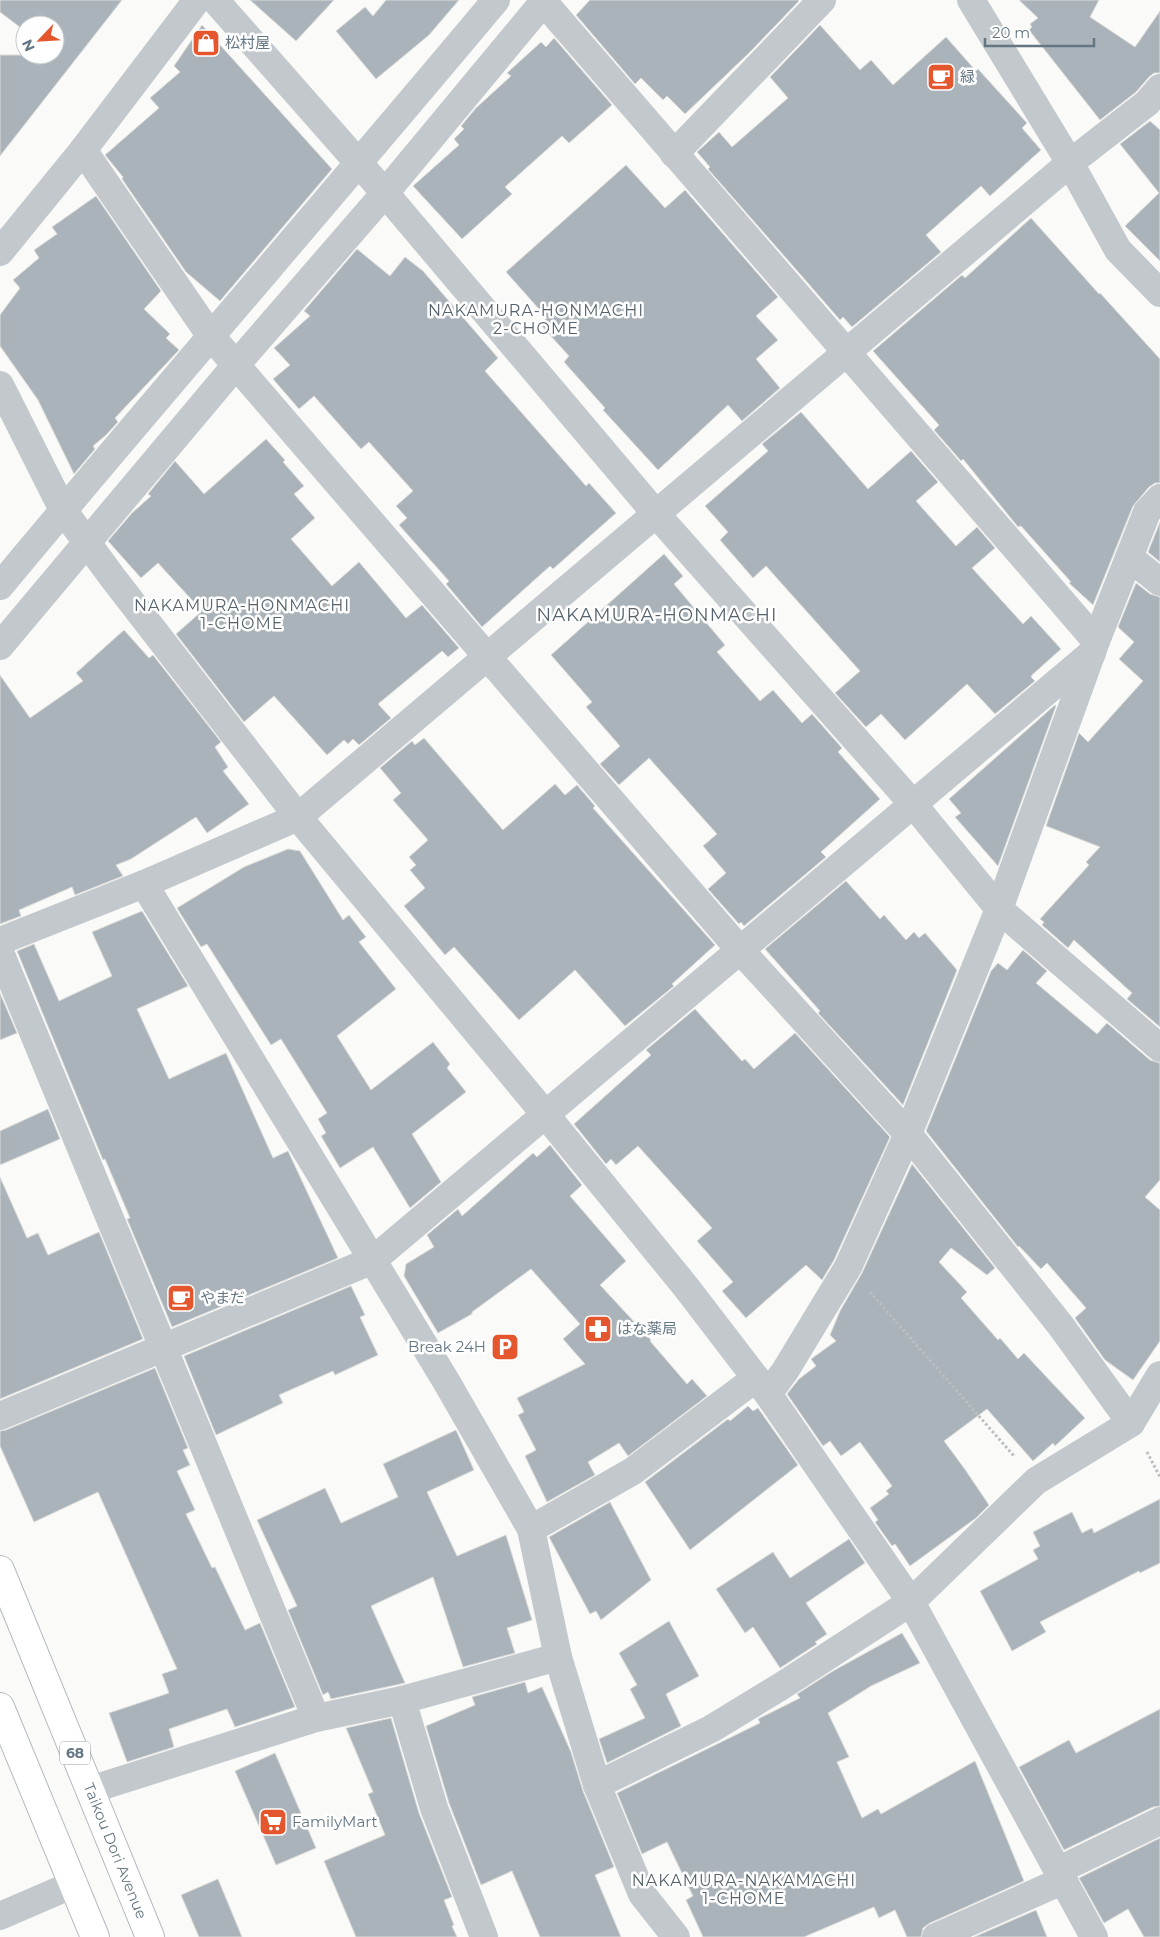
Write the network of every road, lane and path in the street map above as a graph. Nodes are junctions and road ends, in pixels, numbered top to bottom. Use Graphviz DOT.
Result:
graph roads {
  1 [pos="197,0"];
  2 [pos="215,0"];
  3 [pos="496,0"];
  4 [pos="822,0"];
  5 [pos="971,0"];
  6 [pos="543,1"];
  7 [pos="1156,102"];
  8 [pos="83,150"];
  9 [pos="674,154"];
  10 [pos="1070,163"];
  11 [pos="359,164"];
  12 [pos="385,193"];
  13 [pos="0,252"];
  14 [pos="1160,293"];
  15 [pos="210,335"];
  16 [pos="847,351"];
  17 [pos="236,365"];
  18 [pos="0,385"];
  19 [pos="1160,498"];
  20 [pos="63,510"];
  21 [pos="657,515"];
  22 [pos="87,544"];
  23 [pos="1130,558"];
  24 [pos="1160,582"];
  25 [pos="0,586"];
  26 [pos="0,646"];
  27 [pos="1094,647"];
  28 [pos="489,656"];
  29 [pos="913,804"];
  30 [pos="298,817"];
  31 [pos="144,884"];
  32 [pos="999,909"];
  33 [pos="0,941"];
  34 [pos="740,950"];
  35 [pos="0,952"];
  36 [pos="1160,1048"];
  37 [pos="545,1114"];
  38 [pos="908,1134"];
  39 [pos="372,1260"];
  40 [pos="848,1268"];
  41 [pos="162,1348"];
  42 [pos="1160,1375"];
  43 [pos="762,1386"];
  44 [pos="0,1416"];
  45 [pos="1131,1423"];
  46 [pos="1036,1481"];
  47 [pos="531,1529"];
  48 [pos="0,1570"];
  49 [pos="911,1602"];
  50 [pos="558,1657"];
  51 [pos="402,1700"];
  52 [pos="0,1707"];
  53 [pos="316,1718"];
  54 [pos="597,1785"];
  55 [pos="90,1790"];
  56 [pos="1160,1821"];
  57 [pos="1061,1875"];
  58 [pos="74,1884"];
  59 [pos="0,1916"];
  60 [pos="95,1937"];
  61 [pos="150,1937"];
  62 [pos="484,1937"];
  63 [pos="676,1937"];
  64 [pos="936,1937"];
  65 [pos="1094,1937"];
  1 -- 8 [label="street"];
  2 -- 11 [label="street"];
  3 -- 11 [label="street"];
  4 -- 9 [label="street"];
  5 -- 10 [label="street"];
  6 -- 9 [label="street"];
  6 -- 12 [label="street"];
  7 -- 10 [label="street"];
  8 -- 13 [label="street"];
  8 -- 15 [label="street"];
  9 -- 16 [label="street"];
  10 -- 14 [label="street"];
  10 -- 16 [label="street"];
  11 -- 12 [label="street"];
  11 -- 15 [label="street"];
  12 -- 17 [label="street"];
  12 -- 21 [label="street"];
  15 -- 17 [label="street"];
  15 -- 20 [label="street"];
  16 -- 21 [label="street"];
  16 -- 27 [label="street"];
  17 -- 22 [label="street"];
  17 -- 28 [label="street"];
  18 -- 20 [label="street"];
  19 -- 23 [label="street"];
  20 -- 22 [label="street"];
  20 -- 25 [label="street"];
  21 -- 28 [label="street"];
  21 -- 29 [label="street"];
  22 -- 26 [label="street"];
  22 -- 30 [label="street"];
  23 -- 24 [label="street"];
  23 -- 27 [label="street"];
  27 -- 29 [label="street"];
  27 -- 32 [label="street"];
  28 -- 30 [label="street"];
  28 -- 34 [label="street"];
  29 -- 32 [label="street"];
  29 -- 34 [label="street"];
  30 -- 31 [label="street"];
  30 -- 37 [label="street"];
  31 -- 33 [label="street"];
  31 -- 39 [label="street"];
  32 -- 36 [label="street"];
  32 -- 38 [label="street"];
  34 -- 37 [label="street"];
  34 -- 38 [label="street"];
  35 -- 41 [label="street"];
  37 -- 39 [label="street"];
  37 -- 43 [label="street"];
  38 -- 40 [label="street"];
  38 -- 45 [label="street"];
  39 -- 41 [label="street"];
  39 -- 47 [label="street"];
  40 -- 43 [label="street"];
  40 -- 46 [label="path"];
  41 -- 44 [label="street"];
  41 -- 53 [label="street"];
  42 -- 45 [label="street"];
  43 -- 47 [label="street"];
  43 -- 49 [label="street"];
  45 -- 46 [label="street"];
  46 -- 49 [label="street"];
  47 -- 50 [label="street"];
  48 -- 55 [label="main road, Taikou Dori Avenue / 68"];
  49 -- 54 [label="street"];
  49 -- 57 [label="street"];
  50 -- 51 [label="street"];
  50 -- 54 [label="street"];
  51 -- 53 [label="street"];
  51 -- 62 [label="street"];
  52 -- 58 [label="main road"];
  53 -- 55 [label="street"];
  54 -- 63 [label="street"];
  55 -- 61 [label="main road, Taikou Dori Avenue / 68"];
  56 -- 57 [label="street"];
  57 -- 64 [label="street"];
  57 -- 65 [label="street"];
  58 -- 59 [label="street"];
  58 -- 60 [label="main road"];
}
